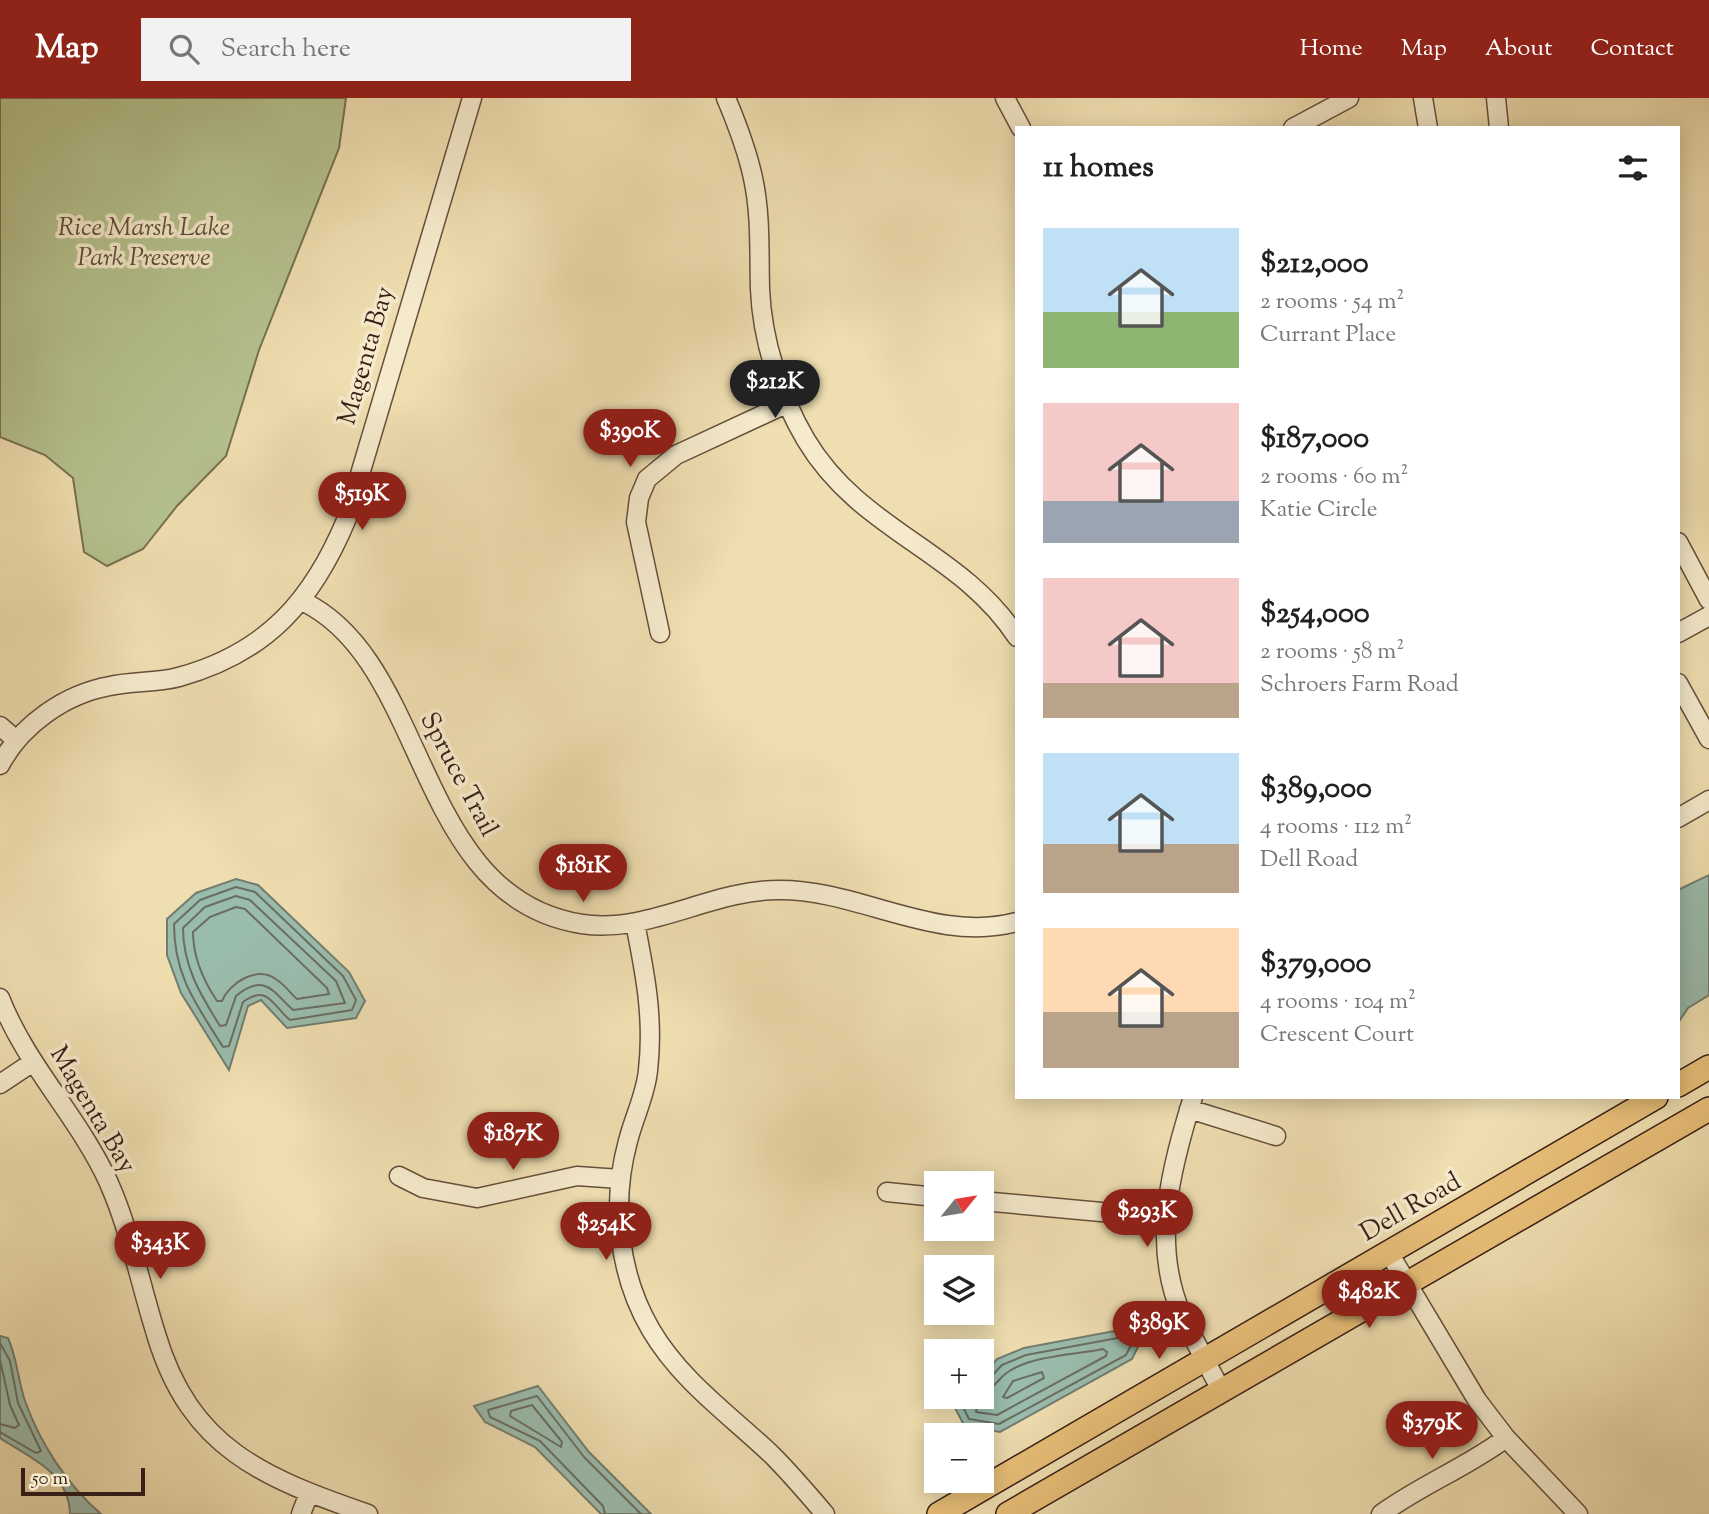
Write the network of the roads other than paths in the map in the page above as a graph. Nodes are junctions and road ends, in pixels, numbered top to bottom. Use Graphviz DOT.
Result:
graph roads {
  1 [pos="472,98"];
  2 [pos="726,98"];
  3 [pos="1005,98"];
  4 [pos="1349,98"];
  5 [pos="1423,98"];
  6 [pos="1496,98"];
  7 [pos="1020,126"];
  8 [pos="1297,126"];
  9 [pos="1428,126"];
  10 [pos="1499,126"];
  11 [pos="788,403"];
  12 [pos="1680,546"];
  13 [pos="1709,600"];
  14 [pos="302,601"];
  15 [pos="1709,616"];
  16 [pos="1680,632"];
  17 [pos="660,633"];
  18 [pos="1015,634"];
  19 [pos="1680,687"];
  20 [pos="0,726"];
  21 [pos="1709,738"];
  22 [pos="16,740"];
  23 [pos="0,765"];
  24 [pos="1709,800"];
  25 [pos="1680,817"];
  26 [pos="1015,922"];
  27 [pos="635,923"];
  28 [pos="0,998"];
  29 [pos="33,1062"];
  30 [pos="1709,1067"];
  31 [pos="0,1084"];
  32 [pos="1680,1084"];
  33 [pos="1653,1099"];
  34 [pos="1191,1103"];
  35 [pos="1709,1109"];
  36 [pos="1276,1136"];
  37 [pos="399,1176"];
  38 [pos="620,1179"];
  39 [pos="887,1192"];
  40 [pos="924,1196"];
  41 [pos="994,1202"];
  42 [pos="1166,1219"];
  43 [pos="1389,1253"];
  44 [pos="1406,1283"];
  45 [pos="1205,1360"];
  46 [pos="1221,1390"];
  47 [pos="1506,1438"];
  48 [pos="309,1493"];
  49 [pos="301,1514"];
  50 [pos="368,1514"];
  51 [pos="825,1514"];
  52 [pos="939,1514"];
  53 [pos="1008,1514"];
  54 [pos="1381,1514"];
  55 [pos="1578,1514"];
  1 -- 14 [label="street, Magenta Bay"];
  2 -- 11 [label="street"];
  3 -- 7 [label="street"];
  4 -- 8 [label="street"];
  5 -- 9 [label="street"];
  6 -- 10 [label="street"];
  11 -- 17 [label="street"];
  11 -- 18 [label="street"];
  12 -- 13 [label="street"];
  14 -- 22 [label="street, Magenta Bay"];
  14 -- 27 [label="street, Spruce Trail"];
  15 -- 16 [label="street"];
  19 -- 21 [label="street"];
  20 -- 22 [label="street"];
  22 -- 23 [label="street, Magenta Bay"];
  24 -- 25 [label="street"];
  26 -- 27 [label="street, Spruce Trail"];
  27 -- 38 [label="street"];
  28 -- 29 [label="street, Magenta Bay"];
  29 -- 31 [label="street"];
  29 -- 48 [label="street, Magenta Bay"];
  30 -- 32 [label="main road"];
  33 -- 43 [label="main road, Dell Road"];
  34 -- 36 [label="street"];
  34 -- 42 [label="street"];
  35 -- 44 [label="main road"];
  37 -- 38 [label="street"];
  38 -- 51 [label="street"];
  39 -- 40 [label="street"];
  41 -- 42 [label="street"];
  42 -- 45 [label="street"];
  43 -- 44 [label="street"];
  43 -- 45 [label="main road, Dell Road"];
  44 -- 46 [label="main road"];
  44 -- 47 [label="street"];
  45 -- 46 [label="street"];
  45 -- 52 [label="main road, Dell Road"];
  46 -- 53 [label="main road"];
  47 -- 54 [label="street"];
  47 -- 55 [label="street"];
  48 -- 49 [label="street"];
  48 -- 50 [label="street, Magenta Bay"];
}
